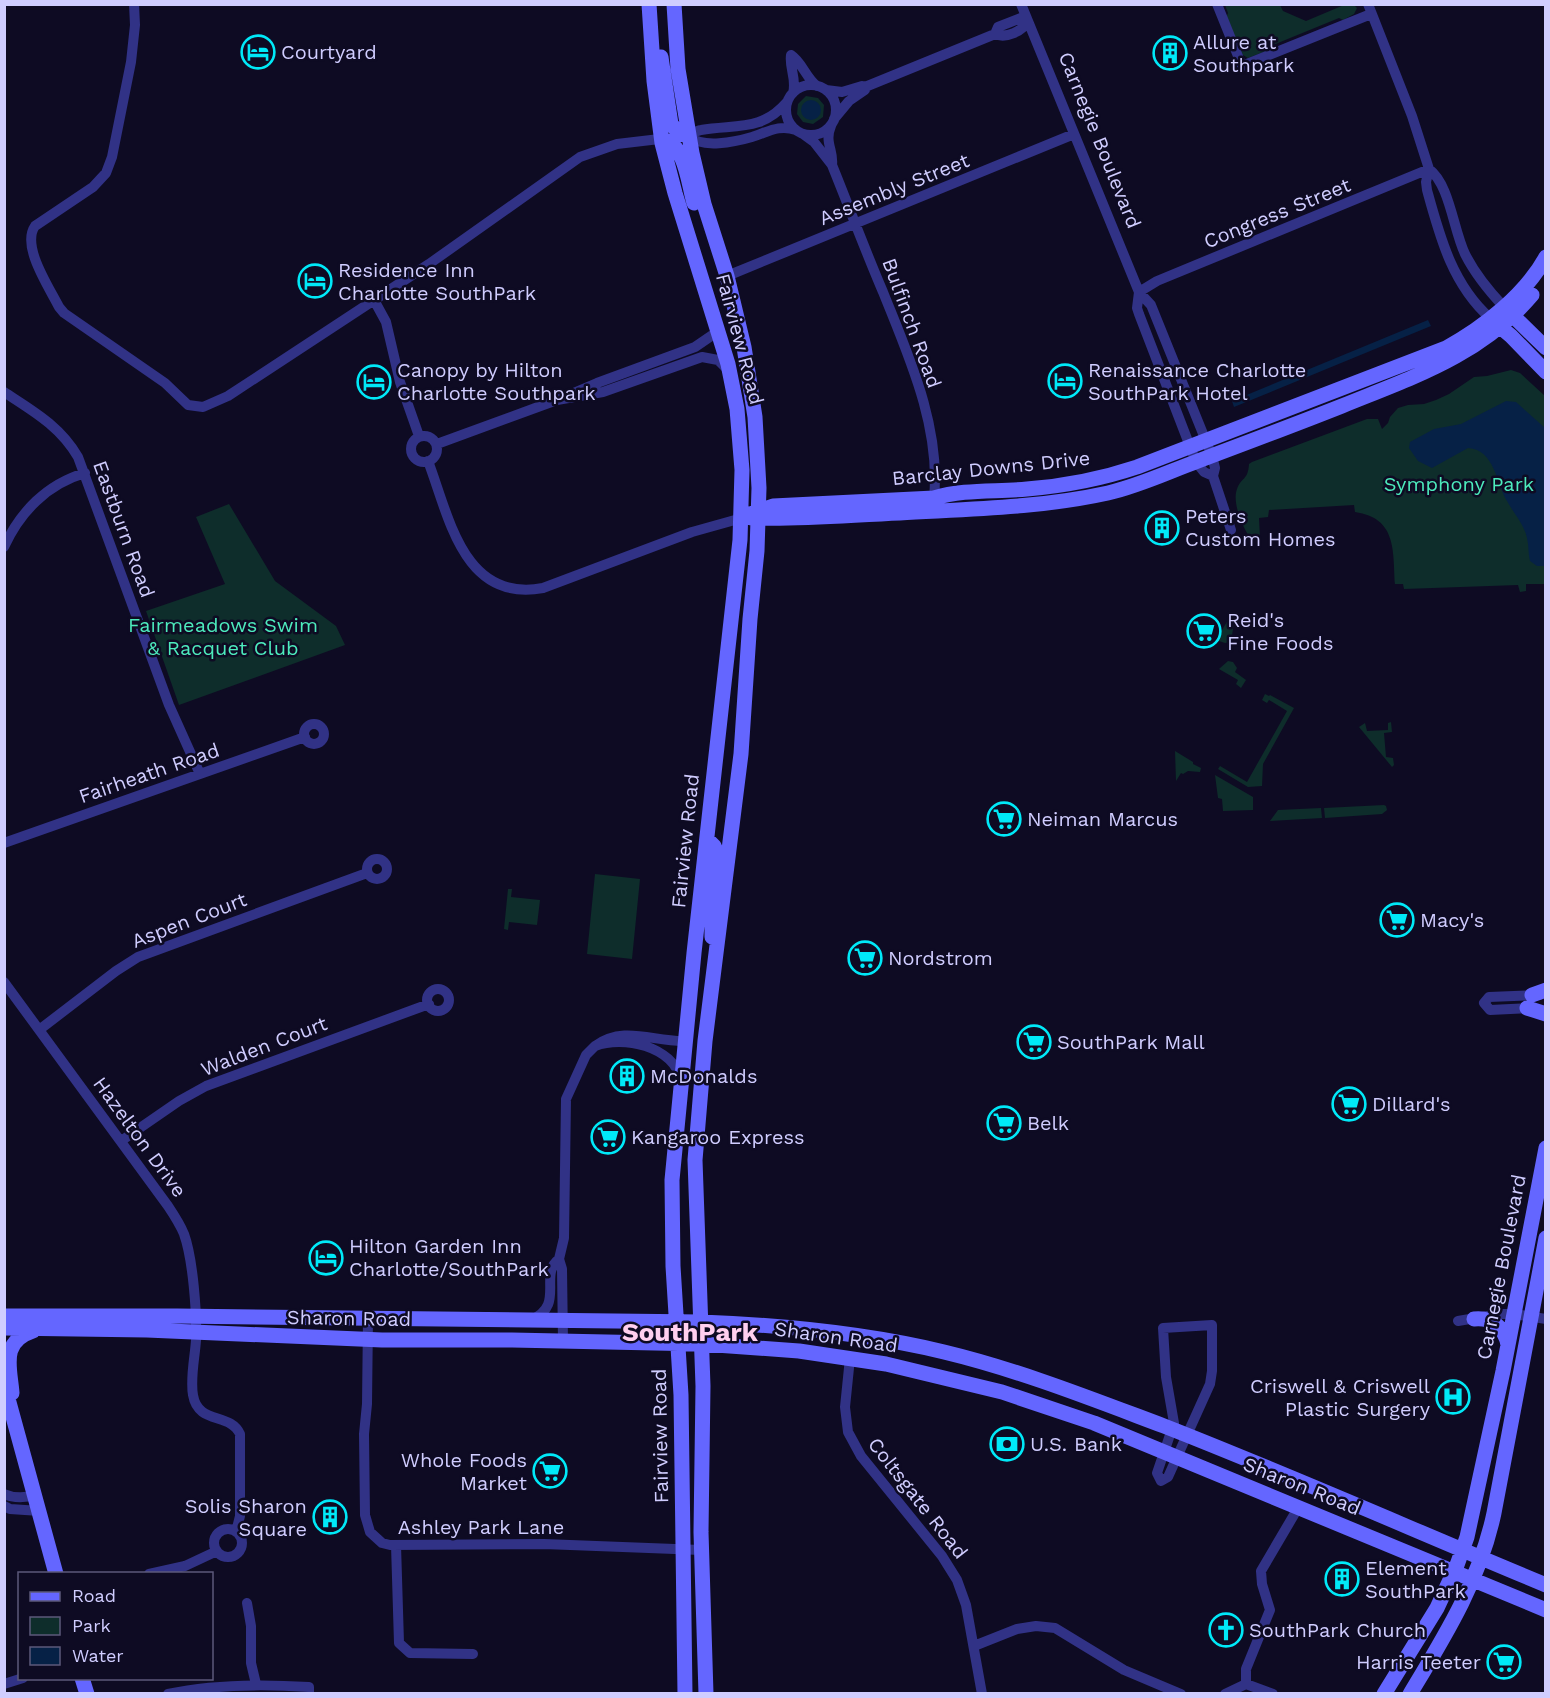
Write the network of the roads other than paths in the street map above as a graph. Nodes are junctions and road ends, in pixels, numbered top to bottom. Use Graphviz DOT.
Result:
graph roads {
  1 [pos="134,4"];
  2 [pos="649,4"];
  3 [pos="674,4"];
  4 [pos="1021,4"];
  5 [pos="1217,4"];
  6 [pos="1370,9"];
  7 [pos="1028,21"];
  8 [pos="651,37"];
  9 [pos="865,87"];
  10 [pos="821,88"];
  11 [pos="790,97"];
  12 [pos="833,122"];
  13 [pos="800,132"];
  14 [pos="1074,134"];
  15 [pos="688,136"];
  16 [pos="662,139"];
  17 [pos="832,165"];
  18 [pos="1429,169"];
  19 [pos="855,225"];
  20 [pos="1545,257"];
  21 [pos="1545,275"];
  22 [pos="727,276"];
  23 [pos="1139,292"];
  24 [pos="374,300"];
  25 [pos="1508,311"];
  26 [pos="1495,322"];
  27 [pos="717,325"];
  28 [pos="1545,348"];
  29 [pos="1545,372"];
  30 [pos="730,374"];
  31 [pos="4,392"];
  32 [pos="556,400"];
  33 [pos="419,436"];
  34 [pos="437,444"];
  35 [pos="1209,448"];
  36 [pos="1193,455"];
  37 [pos="428,461"];
  38 [pos="85,473"];
  39 [pos="1213,476"];
  40 [pos="934,505"];
  41 [pos="759,514"];
  42 [pos="742,518"];
  43 [pos="1231,530"];
  44 [pos="4,547"];
  45 [pos="305,737"];
  46 [pos="200,774"];
  47 [pos="707,840"];
  48 [pos="4,843"];
  49 [pos="367,873"];
  50 [pos="717,958"];
  51 [pos="4,982"];
  52 [pos="1538,997"];
  53 [pos="429,1004"];
  54 [pos="1545,1007"];
  55 [pos="1545,1014"];
  56 [pos="39,1030"];
  57 [pos="685,1041"];
  58 [pos="596,1046"];
  59 [pos="681,1080"];
  60 [pos="121,1141"];
  61 [pos="1545,1148"];
  62 [pos="1545,1238"];
  63 [pos="559,1259"];
  64 [pos="1514,1314"];
  65 [pos="4,1316"];
  66 [pos="196,1316"];
  67 [pos="368,1318"];
  68 [pos="1538,1318"];
  69 [pos="1474,1319"];
  70 [pos="531,1320"];
  71 [pos="563,1320"];
  72 [pos="677,1321"];
  73 [pos="1458,1321"];
  74 [pos="701,1322"];
  75 [pos="4,1328"];
  76 [pos="42,1330"];
  77 [pos="196,1333"];
  78 [pos="367,1339"];
  79 [pos="563,1341"];
  80 [pos="678,1343"];
  81 [pos="702,1344"];
  82 [pos="1508,1346"];
  83 [pos="850,1358"];
  84 [pos="4,1384"];
  85 [pos="11,1402"];
  86 [pos="1179,1432"];
  87 [pos="1170,1454"];
  88 [pos="4,1494"];
  89 [pos="36,1495"];
  90 [pos="4,1506"];
  91 [pos="1298,1508"];
  92 [pos="40,1511"];
  93 [pos="236,1532"];
  94 [pos="396,1545"];
  95 [pos="683,1549"];
  96 [pos="1463,1549"];
  97 [pos="701,1550"];
  98 [pos="217,1551"];
  99 [pos="1481,1558"];
  100 [pos="55,1572"];
  101 [pos="158,1572"];
  102 [pos="1454,1572"];
  103 [pos="1473,1580"];
  104 [pos="1545,1585"];
  105 [pos="247,1603"];
  106 [pos="1545,1610"];
  107 [pos="974,1646"];
  108 [pos="473,1654"];
  109 [pos="256,1684"];
  110 [pos="1246,1684"];
  111 [pos="201,1691"];
  112 [pos="173,1692"];
  113 [pos="309,1694"];
  114 [pos="685,1694"];
  115 [pos="706,1694"];
  116 [pos="982,1694"];
  117 [pos="1181,1694"];
  118 [pos="1225,1694"];
  119 [pos="1273,1694"];
  120 [pos="1384,1694"];
  121 [pos="1410,1694"];
  1 -- 24 [label="street"];
  2 -- 8 [label="main road, Fairview Road"];
  3 -- 15 [label="main road, Fairview Road"];
  4 -- 7 [label="street, Carnegie Boulevard"];
  5 -- 6 [label="street"];
  6 -- 18 [label="street"];
  7 -- 9 [label="street"];
  7 -- 14 [label="street, Carnegie Boulevard"];
  8 -- 15 [label="main road"];
  8 -- 16 [label="main road, Fairview Road"];
  9 -- 10 [label="street"];
  9 -- 12 [label="street"];
  10 -- 11 [label="street"];
  10 -- 11 [label="street"];
  10 -- 12 [label="street"];
  11 -- 13 [label="street"];
  11 -- 15 [label="street"];
  12 -- 13 [label="street"];
  12 -- 17 [label="street, Bulfinch Road"];
  13 -- 15 [label="street"];
  13 -- 17 [label="street, Bulfinch Road"];
  14 -- 19 [label="street, Assembly Street"];
  14 -- 23 [label="street, Carnegie Boulevard"];
  15 -- 16 [label="street"];
  15 -- 22 [label="main road, Fairview Road"];
  16 -- 22 [label="main road"];
  16 -- 24 [label="street"];
  16 -- 27 [label="main road, Fairview Road"];
  17 -- 19 [label="street, Bulfinch Road"];
  18 -- 23 [label="street, Congress Street"];
  18 -- 25 [label="street"];
  18 -- 26 [label="street"];
  19 -- 22 [label="street, Assembly Street"];
  19 -- 40 [label="street, Bulfinch Road"];
  20 -- 25 [label="main road, Barclay Downs Drive"];
  21 -- 25 [label="main road, Barclay Downs Drive"];
  22 -- 41 [label="main road, Fairview Road"];
  23 -- 35 [label="street, Carnegie Boulevard"];
  23 -- 36 [label="street, Carnegie Boulevard"];
  24 -- 33 [label="street, Barclay Downs Drive"];
  25 -- 26 [label="main road, Barclay Downs Drive"];
  25 -- 28 [label="main road"];
  26 -- 29 [label="main road"];
  26 -- 35 [label="main road, Barclay Downs Drive"];
  27 -- 30 [label="main road, Fairview Road"];
  27 -- 32 [label="street"];
  30 -- 32 [label="street"];
  30 -- 42 [label="main road, Fairview Road"];
  31 -- 38 [label="street, Eastburn Road"];
  32 -- 34 [label="street"];
  33 -- 34 [label="street"];
  33 -- 37 [label="street, Barclay Downs Drive"];
  34 -- 37 [label="street"];
  35 -- 36 [label="main road, Barclay Downs Drive"];
  35 -- 39 [label="street, Carnegie Boulevard"];
  36 -- 39 [label="street, Carnegie Boulevard"];
  36 -- 40 [label="main road, Barclay Downs Drive"];
  37 -- 42 [label="street, Barclay Downs Drive"];
  38 -- 44 [label="street"];
  38 -- 46 [label="street, Eastburn Road"];
  39 -- 43 [label="street, Carnegie Boulevard"];
  40 -- 41 [label="main road, Barclay Downs Drive"];
  41 -- 42 [label="main road, Barclay Downs Drive"];
  41 -- 50 [label="main road, Fairview Road"];
  42 -- 47 [label="main road, Fairview Road"];
  45 -- 46 [label="street, Fairheath Road"];
  46 -- 48 [label="street, Fairheath Road"];
  47 -- 50 [label="main road"];
  47 -- 57 [label="main road, Fairview Road"];
  49 -- 56 [label="street, Aspen Court"];
  50 -- 74 [label="main road, Fairview Road"];
  51 -- 56 [label="street, Hazelton Drive"];
  52 -- 54 [label="street"];
  52 -- 55 [label="main road"];
  53 -- 60 [label="street, Walden Court"];
  56 -- 60 [label="street, Hazelton Drive"];
  57 -- 58 [label="street"];
  57 -- 59 [label="main road, Fairview Road"];
  58 -- 59 [label="street"];
  58 -- 63 [label="street"];
  59 -- 72 [label="main road, Fairview Road"];
  60 -- 66 [label="street, Hazelton Drive"];
  61 -- 64 [label="main road, Carnegie Boulevard"];
  62 -- 68 [label="main road, Carnegie Boulevard"];
  63 -- 70 [label="street"];
  63 -- 71 [label="street"];
  64 -- 68 [label="street"];
  64 -- 69 [label="street"];
  64 -- 82 [label="main road, Carnegie Boulevard"];
  65 -- 66 [label="main road, Sharon Road"];
  66 -- 67 [label="main road, Sharon Road"];
  66 -- 77 [label="street, Hazelton Drive"];
  67 -- 70 [label="main road, Sharon Road"];
  67 -- 78 [label="street, Ashley Park Lane"];
  68 -- 99 [label="main road, Carnegie Boulevard"];
  69 -- 73 [label="street"];
  69 -- 82 [label="main road"];
  70 -- 71 [label="main road, Sharon Road"];
  71 -- 72 [label="main road, Sharon Road"];
  71 -- 79 [label="street"];
  72 -- 74 [label="main road, Sharon Road"];
  72 -- 80 [label="main road, Fairview Road"];
  74 -- 81 [label="main road, Fairview Road"];
  74 -- 86 [label="main road, Sharon Road"];
  75 -- 76 [label="main road, Sharon Road"];
  76 -- 77 [label="main road, Sharon Road"];
  76 -- 85 [label="main road"];
  77 -- 78 [label="main road, Sharon Road"];
  77 -- 93 [label="street, Hazelton Drive"];
  78 -- 79 [label="main road, Sharon Road"];
  78 -- 94 [label="street, Ashley Park Lane"];
  79 -- 80 [label="main road, Sharon Road"];
  80 -- 81 [label="main road, Sharon Road"];
  80 -- 95 [label="main road, Fairview Road"];
  81 -- 83 [label="main road, Sharon Road"];
  81 -- 97 [label="main road, Fairview Road"];
  82 -- 96 [label="main road, Carnegie Boulevard"];
  83 -- 87 [label="main road, Sharon Road"];
  83 -- 107 [label="street, Coltsgate Road"];
  84 -- 85 [label="main road"];
  85 -- 89 [label="main road"];
  86 -- 86 [label="street"];
  86 -- 87 [label="street"];
  86 -- 96 [label="main road, Sharon Road"];
  87 -- 91 [label="main road, Sharon Road"];
  88 -- 89 [label="street"];
  89 -- 92 [label="main road"];
  90 -- 92 [label="street"];
  91 -- 102 [label="main road, Sharon Road"];
  91 -- 110 [label="street"];
  92 -- 100 [label="main road"];
  93 -- 98 [label="street"];
  93 -- 98 [label="street"];
  94 -- 95 [label="street, Ashley Park Lane"];
  94 -- 108 [label="street"];
  95 -- 97 [label="street, Ashley Park Lane"];
  95 -- 114 [label="main road, Fairview Road"];
  96 -- 99 [label="main road, Sharon Road"];
  96 -- 102 [label="main road, Carnegie Boulevard"];
  97 -- 115 [label="main road, Fairview Road"];
  98 -- 101 [label="street"];
  99 -- 103 [label="main road, Carnegie Boulevard"];
  99 -- 104 [label="main road, Sharon Road"];
  102 -- 103 [label="main road, Sharon Road"];
  102 -- 120 [label="main road, Carnegie Boulevard"];
  103 -- 106 [label="main road, Sharon Road"];
  103 -- 121 [label="main road, Carnegie Boulevard"];
  105 -- 109 [label="street"];
  107 -- 116 [label="street, Coltsgate Road"];
  107 -- 117 [label="street"];
  109 -- 111 [label="street"];
  109 -- 113 [label="street"];
  110 -- 118 [label="street"];
  110 -- 119 [label="street"];
  111 -- 112 [label="street"];
}
